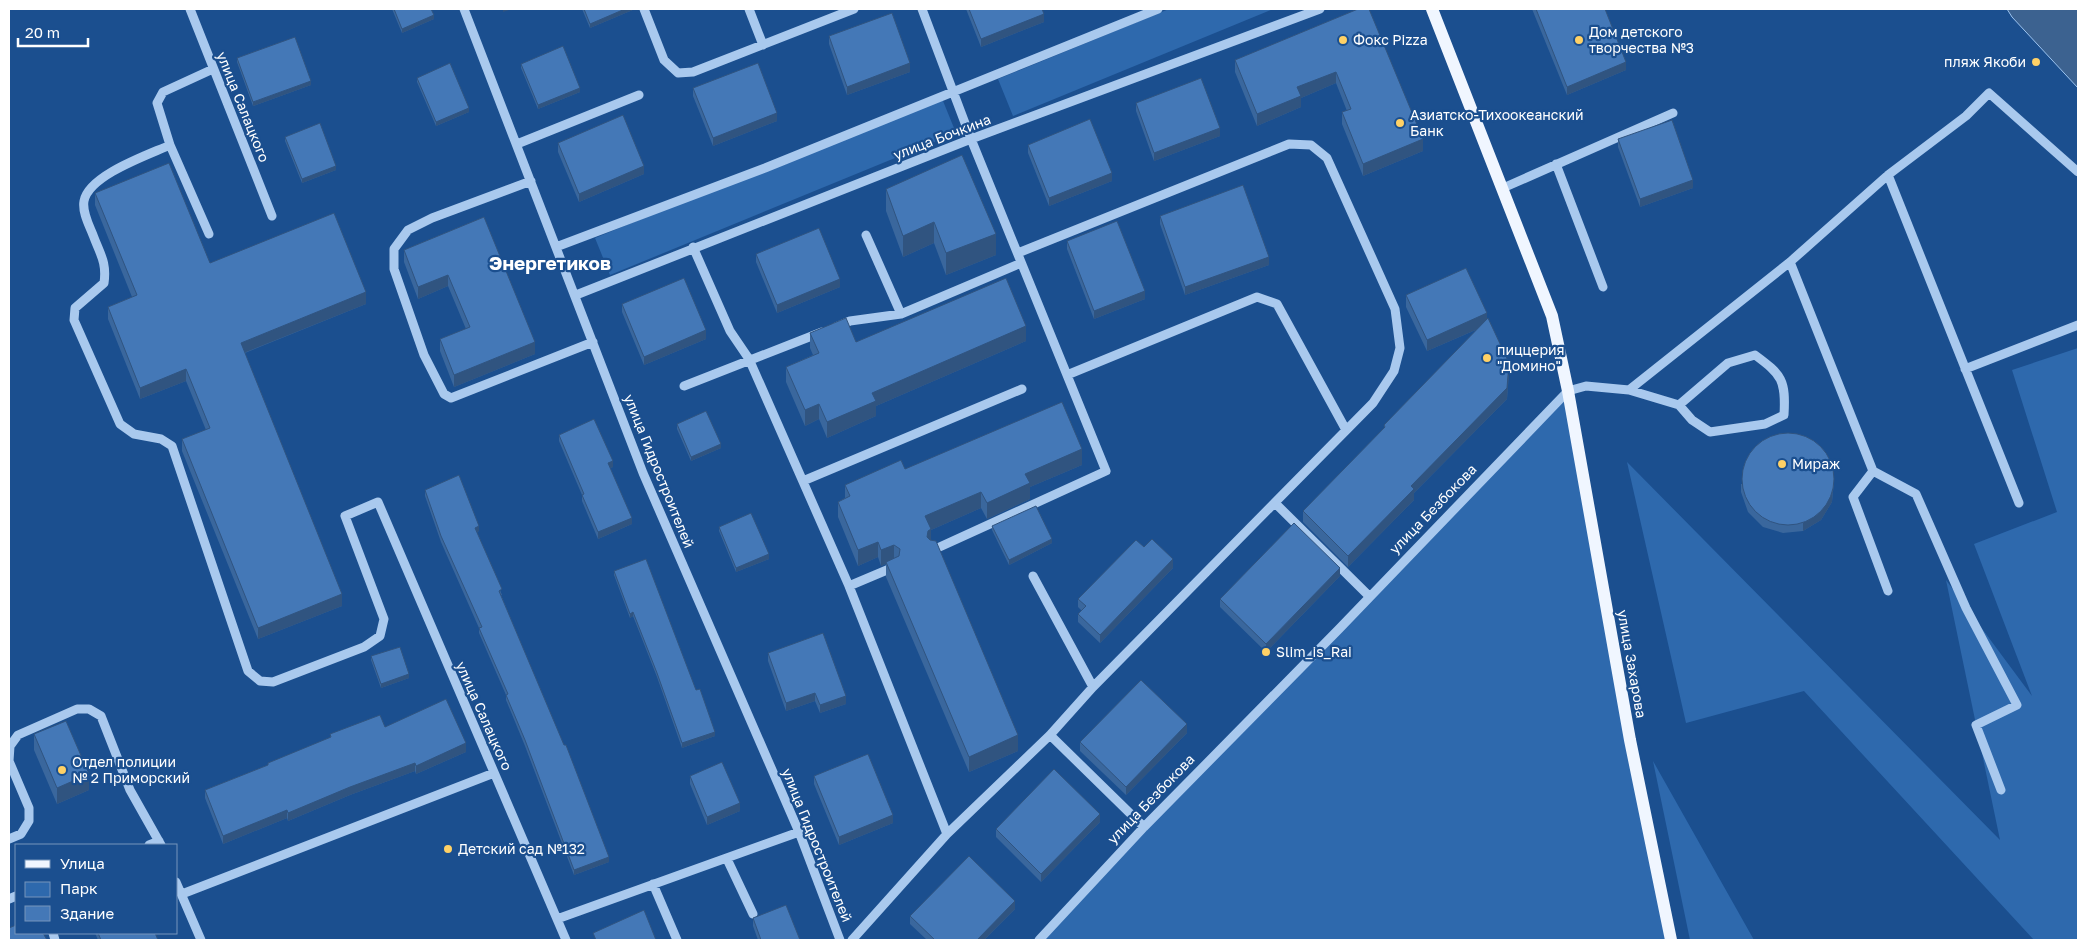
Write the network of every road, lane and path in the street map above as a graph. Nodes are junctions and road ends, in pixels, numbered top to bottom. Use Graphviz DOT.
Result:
graph roads {
  1 [pos="190,9"];
  2 [pos="464,9"];
  3 [pos="644,9"];
  4 [pos="749,9"];
  5 [pos="854,9"];
  6 [pos="922,9"];
  7 [pos="1158,9"];
  8 [pos="1320,9"];
  9 [pos="1432,9"];
  10 [pos="763,45"];
  11 [pos="213,69"];
  12 [pos="954,92"];
  13 [pos="638,95"];
  14 [pos="1674,113"];
  15 [pos="972,139"];
  16 [pos="517,144"];
  17 [pos="170,145"];
  18 [pos="1556,164"];
  19 [pos="2078,172"];
  20 [pos="1888,175"];
  21 [pos="532,181"];
  22 [pos="1503,188"];
  23 [pos="272,216"];
  24 [pos="209,234"];
  25 [pos="866,235"];
  26 [pos="556,247"];
  27 [pos="693,247"];
  28 [pos="1018,253"];
  29 [pos="1790,262"];
  30 [pos="1021,263"];
  31 [pos="1603,287"];
  32 [pos="576,295"];
  33 [pos="900,314"];
  34 [pos="2078,325"];
  35 [pos="593,342"];
  36 [pos="750,359"];
  37 [pos="1965,369"];
  38 [pos="1067,375"];
  39 [pos="684,386"];
  40 [pos="1022,389"];
  41 [pos="1629,390"];
  42 [pos="1568,391"];
  43 [pos="1679,406"];
  44 [pos="1346,430"];
  45 [pos="1874,471"];
  46 [pos="803,481"];
  47 [pos="1275,502"];
  48 [pos="2019,503"];
  49 [pos="933,550"];
  50 [pos="894,566"];
  51 [pos="1033,576"];
  52 [pos="849,586"];
  53 [pos="1888,591"];
  54 [pos="1369,596"];
  55 [pos="1093,687"];
  56 [pos="1050,735"];
  57 [pos="494,773"];
  58 [pos="2001,790"];
  59 [pos="1144,827"];
  60 [pos="799,832"];
  61 [pos="947,834"];
  62 [pos="9,840"];
  63 [pos="160,843"];
  64 [pos="727,859"];
  65 [pos="653,884"];
  66 [pos="178,886"];
  67 [pos="182,894"];
  68 [pos="754,914"];
  69 [pos="557,919"];
  70 [pos="201,940"];
  71 [pos="566,940"];
  72 [pos="677,940"];
  73 [pos="840,940"];
  74 [pos="852,940"];
  75 [pos="1039,940"];
  76 [pos="1671,940"];
  1 -- 11 [label="street, улица Салацкого"];
  2 -- 16 [label="street, улица Гидростроителей"];
  3 -- 10 [label="street"];
  4 -- 10 [label="street"];
  5 -- 10 [label="street"];
  6 -- 12 [label="street"];
  7 -- 12 [label="street"];
  8 -- 15 [label="street, улица Бочкина"];
  9 -- 22 [label="main road"];
  11 -- 17 [label="street"];
  11 -- 23 [label="street, улица Салацкого"];
  12 -- 15 [label="street"];
  12 -- 26 [label="street"];
  13 -- 16 [label="street"];
  14 -- 18 [label="street"];
  15 -- 27 [label="street, улица Бочкина"];
  15 -- 28 [label="street"];
  16 -- 21 [label="street, улица Гидростроителей"];
  17 -- 24 [label="street"];
  17 -- 57 [label="street, улица Салацкого"];
  18 -- 22 [label="street"];
  18 -- 31 [label="street"];
  19 -- 20 [label="street"];
  20 -- 29 [label="street"];
  20 -- 37 [label="street"];
  21 -- 26 [label="street, улица Гидростроителей"];
  21 -- 35 [label="street"];
  22 -- 42 [label="main road"];
  25 -- 33 [label="street"];
  26 -- 32 [label="street, улица Гидростроителей"];
  27 -- 32 [label="street, улица Бочкина"];
  27 -- 36 [label="street"];
  28 -- 30 [label="street"];
  28 -- 44 [label="street"];
  29 -- 41 [label="street"];
  29 -- 45 [label="street"];
  30 -- 33 [label="street"];
  30 -- 38 [label="street"];
  32 -- 35 [label="street, улица Гидростроителей"];
  33 -- 36 [label="street"];
  34 -- 37 [label="street"];
  35 -- 60 [label="street, улица Гидростроителей"];
  36 -- 39 [label="street"];
  36 -- 46 [label="street"];
  37 -- 48 [label="street"];
  38 -- 44 [label="street"];
  38 -- 49 [label="street"];
  40 -- 46 [label="street"];
  41 -- 42 [label="street"];
  41 -- 43 [label="street"];
  42 -- 54 [label="street, улица Безбокова"];
  42 -- 76 [label="main road, улица Захарова"];
  43 -- 43 [label="street"];
  44 -- 47 [label="street"];
  45 -- 53 [label="street"];
  45 -- 58 [label="street"];
  46 -- 52 [label="street"];
  47 -- 54 [label="street"];
  47 -- 55 [label="street"];
  50 -- 52 [label="street"];
  51 -- 55 [label="street"];
  52 -- 61 [label="street"];
  54 -- 59 [label="street, улица Безбокова"];
  55 -- 56 [label="street"];
  56 -- 59 [label="street"];
  56 -- 61 [label="street"];
  57 -- 67 [label="street"];
  57 -- 69 [label="street, улица Салацкого"];
  59 -- 75 [label="street, улица Безбокова"];
  60 -- 64 [label="street"];
  60 -- 73 [label="street, улица Гидростроителей"];
  61 -- 74 [label="street"];
  62 -- 63 [label="street"];
  64 -- 65 [label="street"];
  64 -- 68 [label="street"];
  65 -- 69 [label="street"];
  65 -- 72 [label="street"];
  66 -- 67 [label="street"];
  67 -- 70 [label="street"];
  69 -- 71 [label="street, улица Салацкого"];
}
